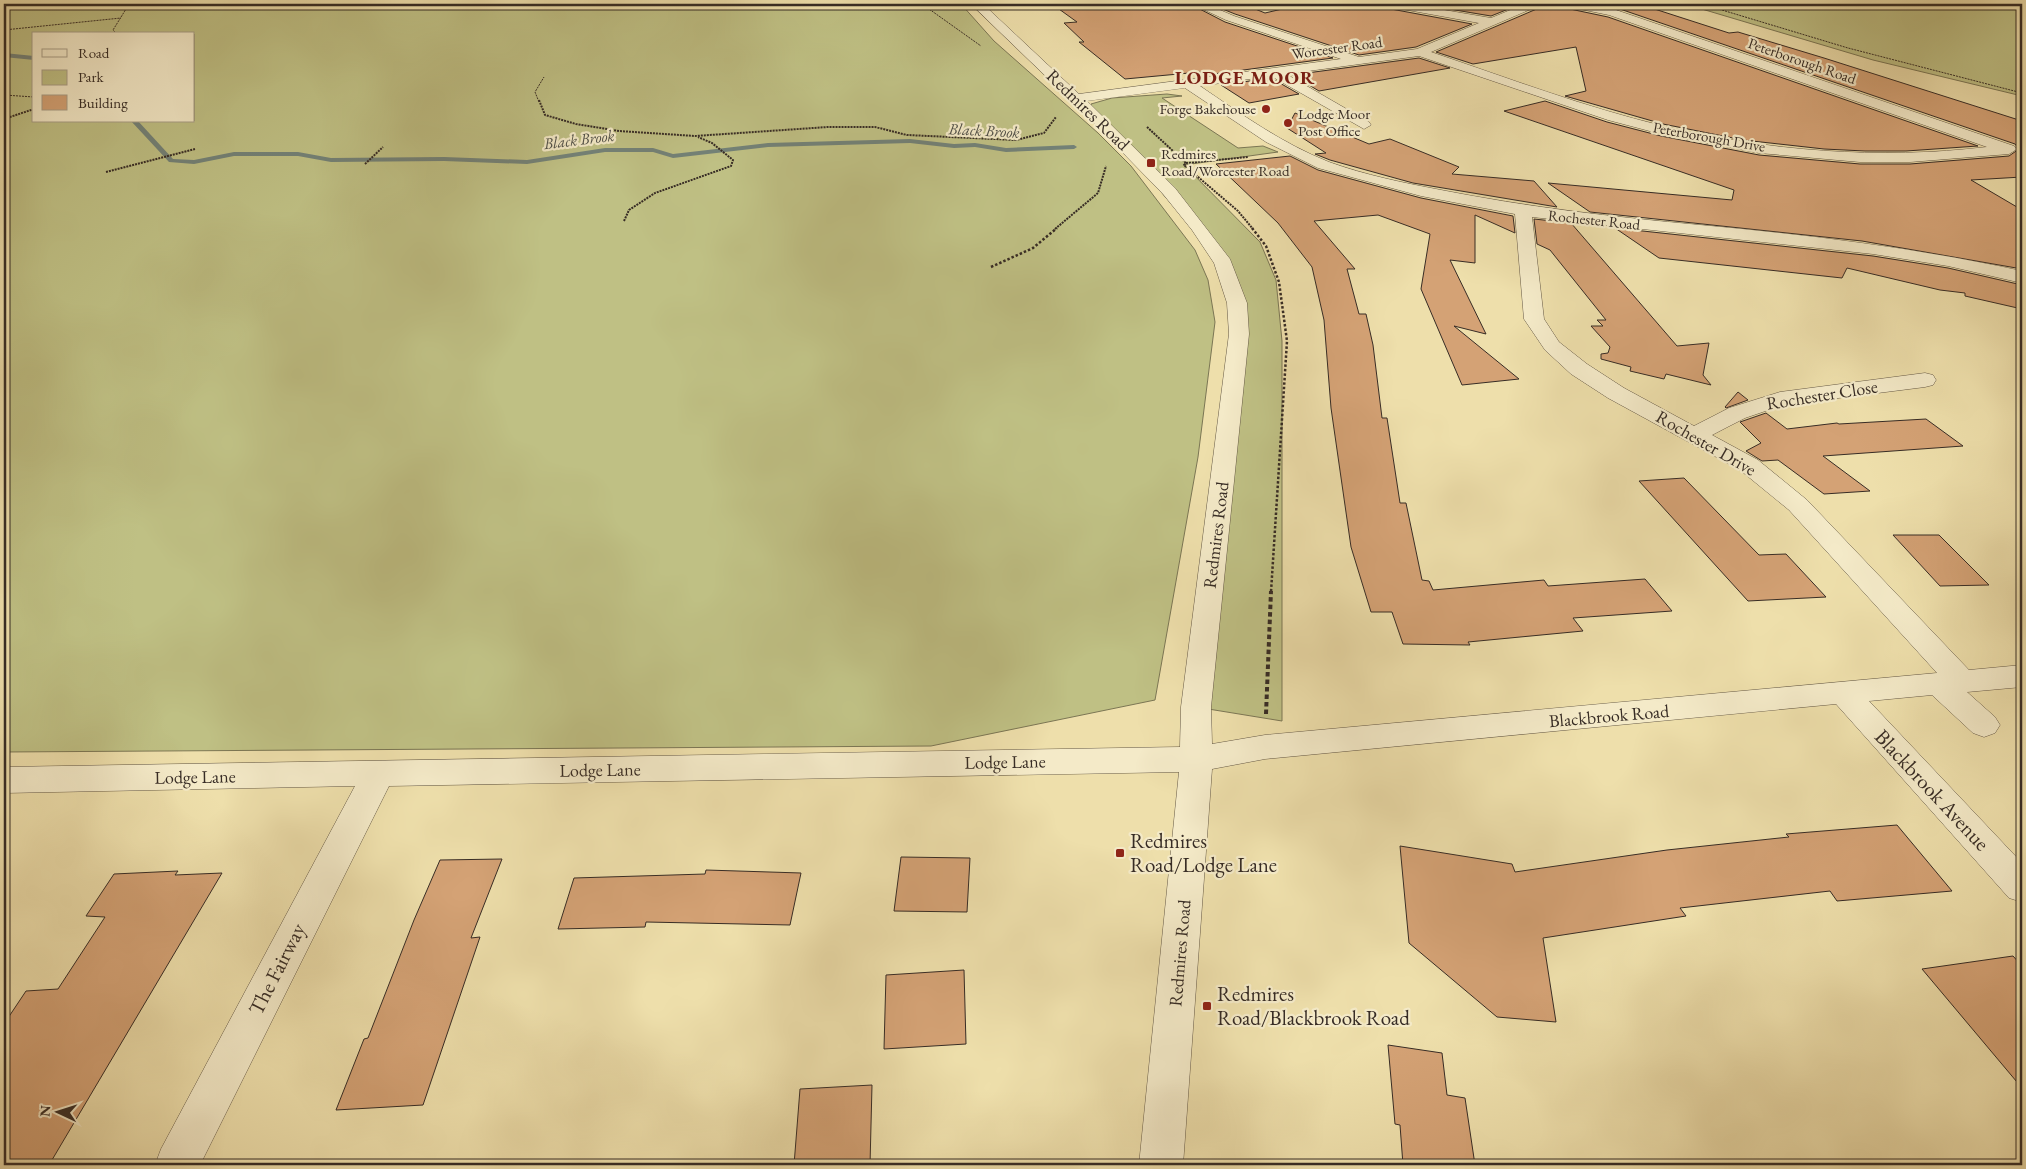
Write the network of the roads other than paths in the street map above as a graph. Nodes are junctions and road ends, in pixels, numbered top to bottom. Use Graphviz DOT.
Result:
graph roads {
  1 [pos="977,4"];
  2 [pos="1197,4"];
  3 [pos="1391,4"];
  4 [pos="1534,4"];
  5 [pos="1570,4"];
  6 [pos="1493,22"];
  7 [pos="1420,52"];
  8 [pos="1360,61"];
  9 [pos="1275,73"];
  10 [pos="1190,84"];
  11 [pos="1066,107"];
  12 [pos="1364,125"];
  13 [pos="2016,152"];
  14 [pos="1523,212"];
  15 [pos="2022,277"];
  16 [pos="1925,380"];
  17 [pos="1695,435"];
  18 [pos="2022,676"];
  19 [pos="1951,683"];
  20 [pos="1843,693"];
  21 [pos="1984,725"];
  22 [pos="1196,759"];
  23 [pos="378,774"];
  24 [pos="4,780"];
  25 [pos="2022,886"];
  26 [pos="177,1165"];
  27 [pos="1161,1165"];
  1 -- 11 [label="street, Redmires Road"];
  2 -- 8 [label="street"];
  3 -- 6 [label="street"];
  4 -- 6 [label="street, Worcester Road"];
  5 -- 13 [label="street, Peterborough Road"];
  6 -- 7 [label="street, Worcester Road"];
  7 -- 8 [label="street, Worcester Road"];
  7 -- 13 [label="street, Peterborough Drive"];
  8 -- 9 [label="street, Worcester Road"];
  9 -- 10 [label="street, Worcester Road"];
  9 -- 12 [label="street"];
  10 -- 11 [label="street, Worcester Road"];
  10 -- 14 [label="street, Rochester Road"];
  11 -- 22 [label="street, Redmires Road"];
  14 -- 15 [label="street, Rochester Road"];
  14 -- 17 [label="street, Rochester Drive"];
  16 -- 17 [label="street, Rochester Close"];
  17 -- 19 [label="street, Rochester Drive"];
  18 -- 19 [label="street, Blackbrook Road"];
  19 -- 20 [label="street, Blackbrook Road"];
  19 -- 21 [label="street, Rochester Drive"];
  20 -- 22 [label="street, Blackbrook Road"];
  20 -- 25 [label="street, Blackbrook Avenue"];
  22 -- 23 [label="street, Lodge Lane"];
  22 -- 27 [label="street, Redmires Road"];
  23 -- 24 [label="street, Lodge Lane"];
  23 -- 26 [label="street, The Fairway"];
}
